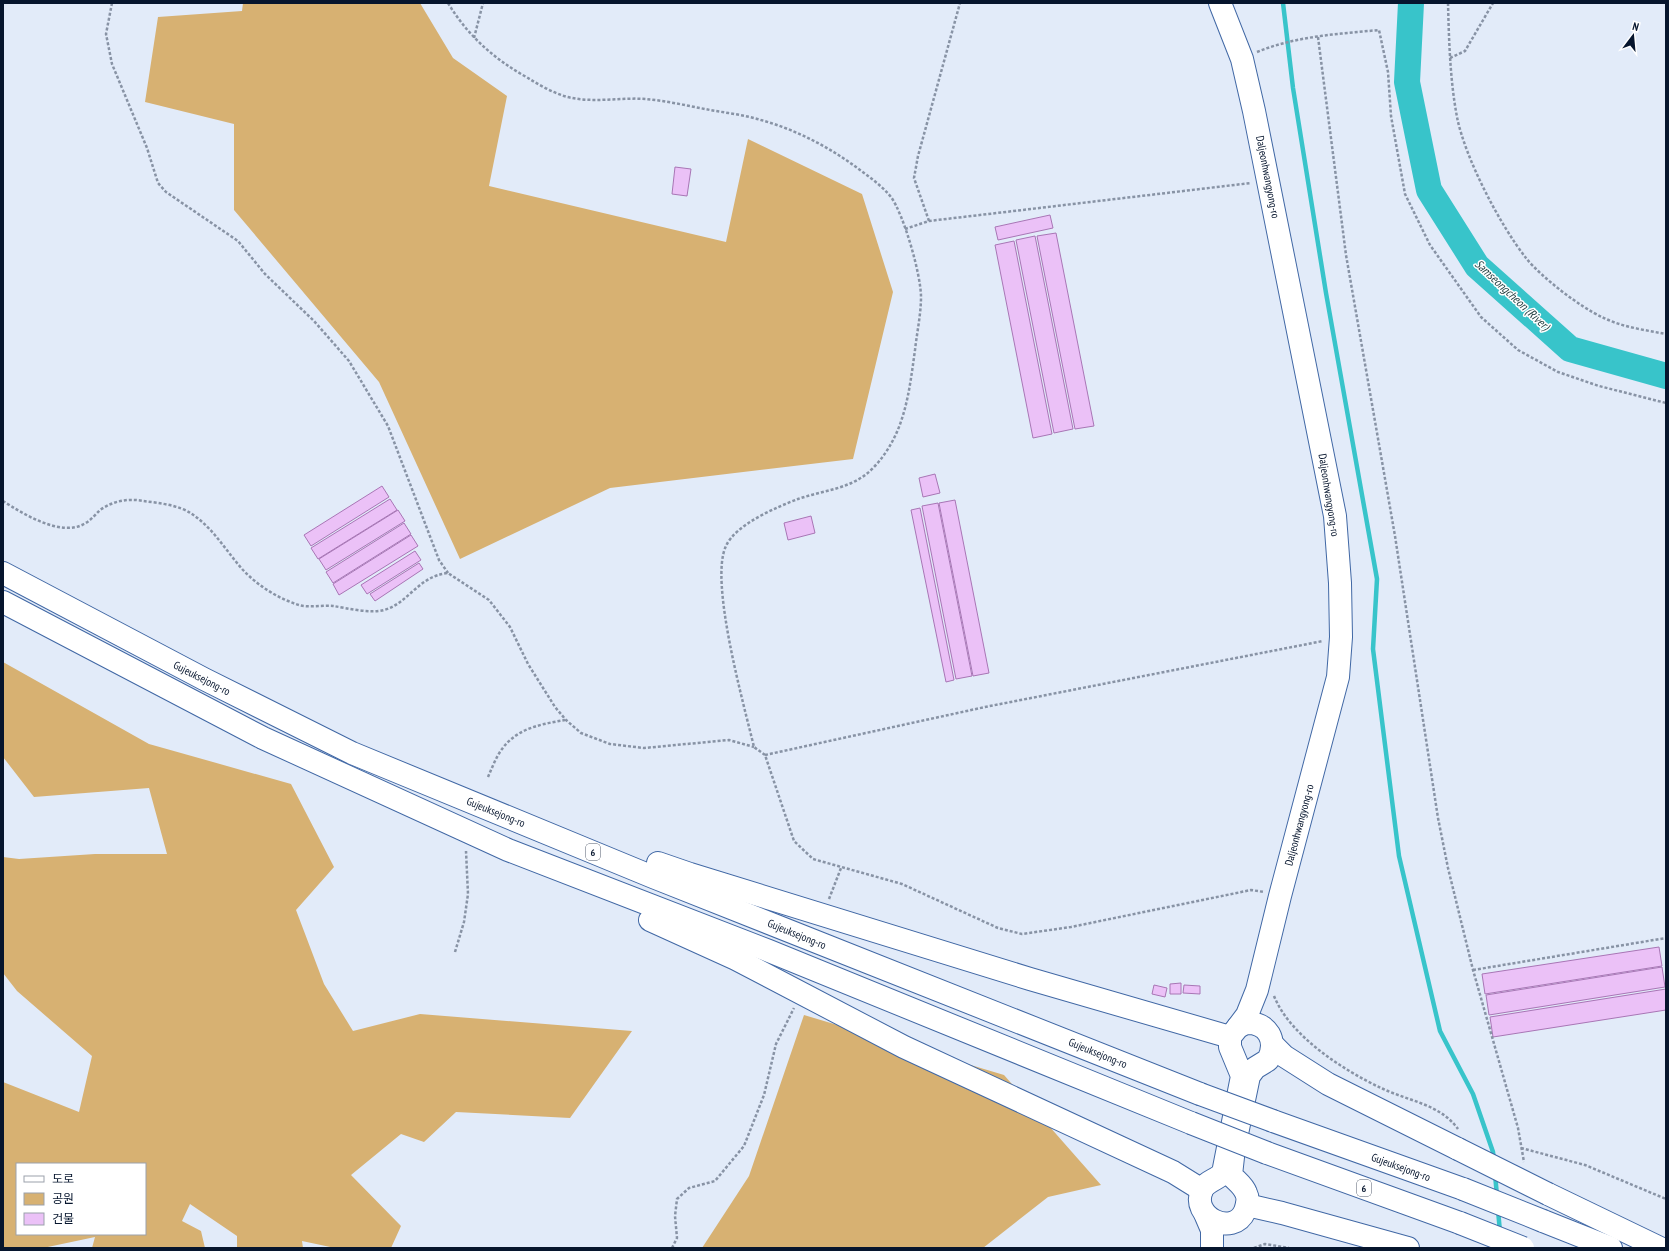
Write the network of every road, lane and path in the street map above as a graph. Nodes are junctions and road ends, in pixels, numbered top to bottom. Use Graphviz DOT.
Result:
graph roads {
  1 [pos="112,3"];
  2 [pos="448,3"];
  3 [pos="483,3"];
  4 [pos="960,3"];
  5 [pos="1220,3"];
  6 [pos="1448,3"];
  7 [pos="1493,3"];
  8 [pos="1318,37"];
  9 [pos="474,39"];
  10 [pos="1276,44"];
  11 [pos="1450,58"];
  12 [pos="1269,181"];
  13 [pos="929,221"];
  14 [pos="905,229"];
  15 [pos="1666,334"];
  16 [pos="1666,403"];
  17 [pos="3,501"];
  18 [pos="3,573"];
  19 [pos="448,573"];
  20 [pos="3,602"];
  21 [pos="1341,637"];
  22 [pos="566,720"];
  23 [pos="754,747"];
  24 [pos="352,753"];
  25 [pos="765,755"];
  26 [pos="488,777"];
  27 [pos="431,815"];
  28 [pos="466,850"];
  29 [pos="841,868"];
  30 [pos="1280,896"];
  31 [pos="829,899"];
  32 [pos="1666,938"];
  33 [pos="455,952"];
  34 [pos="1473,970"];
  35 [pos="1265,992"];
  36 [pos="794,1008"];
  37 [pos="1234,1032"];
  38 [pos="1270,1038"];
  39 [pos="1459,1140"];
  40 [pos="1521,1148"];
  41 [pos="1525,1168"];
  42 [pos="1202,1190"];
  43 [pos="1666,1199"];
  44 [pos="1248,1205"];
  45 [pos="1206,1216"];
  46 [pos="1232,1222"];
  47 [pos="672,1248"];
  48 [pos="1212,1248"];
  49 [pos="1254,1248"];
  50 [pos="1289,1248"];
  51 [pos="1408,1248"];
  52 [pos="1522,1248"];
  53 [pos="1611,1248"];
  54 [pos="1660,1248"];
  1 -- 19 [label="path"];
  2 -- 9 [label="path"];
  3 -- 9 [label="path"];
  4 -- 13 [label="path"];
  5 -- 12 [label="main road, Daljeonhwangyong-ro"];
  6 -- 11 [label="path"];
  7 -- 11 [label="path"];
  8 -- 10 [label="path"];
  8 -- 16 [label="path"];
  8 -- 34 [label="path"];
  9 -- 14 [label="path"];
  11 -- 15 [label="path"];
  12 -- 13 [label="path"];
  12 -- 21 [label="main road, Daljeonhwangyong-ro"];
  13 -- 14 [label="path"];
  14 -- 23 [label="path"];
  17 -- 19 [label="path"];
  18 -- 24 [label="main road, Gujeuksejong-ro / 6"];
  19 -- 22 [label="path"];
  20 -- 27 [label="main road, 6"];
  21 -- 25 [label="path"];
  21 -- 30 [label="main road, Daljeonhwangyong-ro"];
  22 -- 23 [label="path"];
  22 -- 26 [label="path"];
  23 -- 25 [label="path"];
  24 -- 37 [label="main road"];
  24 -- 53 [label="main road, Gujeuksejong-ro / 6, bridge"];
  25 -- 29 [label="path"];
  27 -- 42 [label="main road"];
  27 -- 52 [label="main road, 6, bridge"];
  28 -- 33 [label="path"];
  29 -- 30 [label="path"];
  29 -- 31 [label="path"];
  30 -- 35 [label="main road, Daljeonhwangyong-ro"];
  32 -- 34 [label="path"];
  34 -- 40 [label="path"];
  35 -- 37 [label="main road"];
  35 -- 38 [label="main road"];
  35 -- 39 [label="path"];
  36 -- 47 [label="path"];
  37 -- 38 [label="main road"];
  37 -- 42 [label="main road"];
  38 -- 39 [label="main road"];
  38 -- 44 [label="main road"];
  39 -- 54 [label="main road, bridge"];
  40 -- 41 [label="path"];
  40 -- 43 [label="path"];
  42 -- 45 [label="main road"];
  44 -- 46 [label="main road"];
  44 -- 51 [label="main road"];
  45 -- 46 [label="main road"];
  45 -- 48 [label="main road"];
  46 -- 48 [label="main road"];
  49 -- 50 [label="path"];
}
